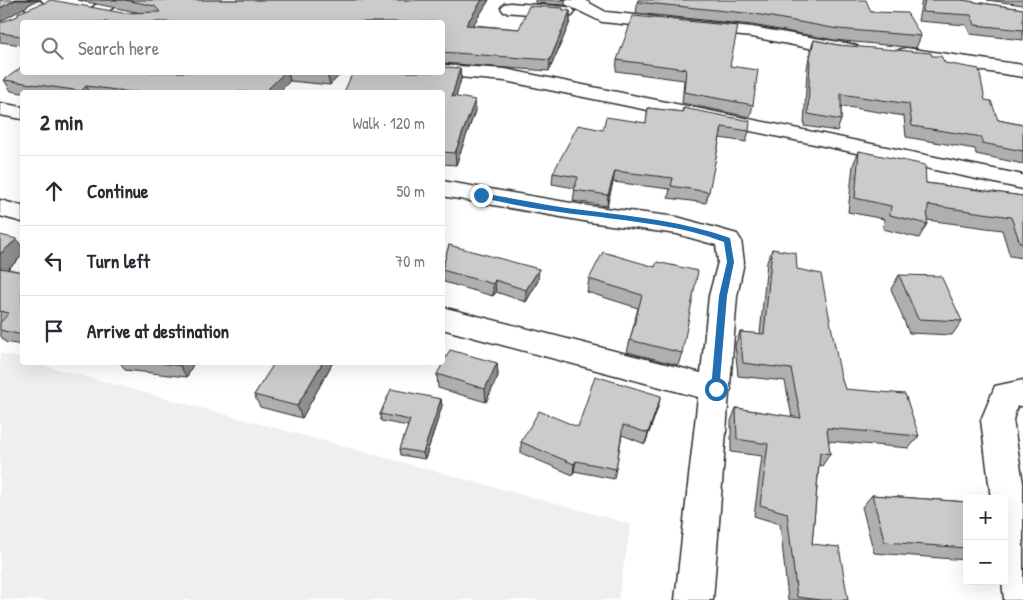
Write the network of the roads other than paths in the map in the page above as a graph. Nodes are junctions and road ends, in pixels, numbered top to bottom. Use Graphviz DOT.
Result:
graph roads {
  1 [pos="24,0"];
  2 [pos="114,0"];
  3 [pos="571,0"];
  4 [pos="624,0"];
  5 [pos="510,8"];
  6 [pos="594,14"];
  7 [pos="124,16"];
  8 [pos="21,19"];
  9 [pos="620,19"];
  10 [pos="445,70"];
  11 [pos="1023,71"];
  12 [pos="0,109"];
  13 [pos="20,113"];
  14 [pos="1023,182"];
  15 [pos="445,189"];
  16 [pos="0,208"];
  17 [pos="20,213"];
  18 [pos="445,319"];
  19 [pos="716,389"];
  20 [pos="1023,393"];
  21 [pos="694,600"];
  22 [pos="1023,600"];
  1 -- 8 [label="street"];
  2 -- 7 [label="street"];
  3 -- 6 [label="street"];
  4 -- 9 [label="street"];
  5 -- 6 [label="street"];
  6 -- 9 [label="street"];
  9 -- 11 [label="street"];
  10 -- 14 [label="street"];
  12 -- 13 [label="street"];
  15 -- 19 [label="street"];
  16 -- 17 [label="street"];
  18 -- 19 [label="street"];
  19 -- 21 [label="street"];
  20 -- 22 [label="street"];
}
